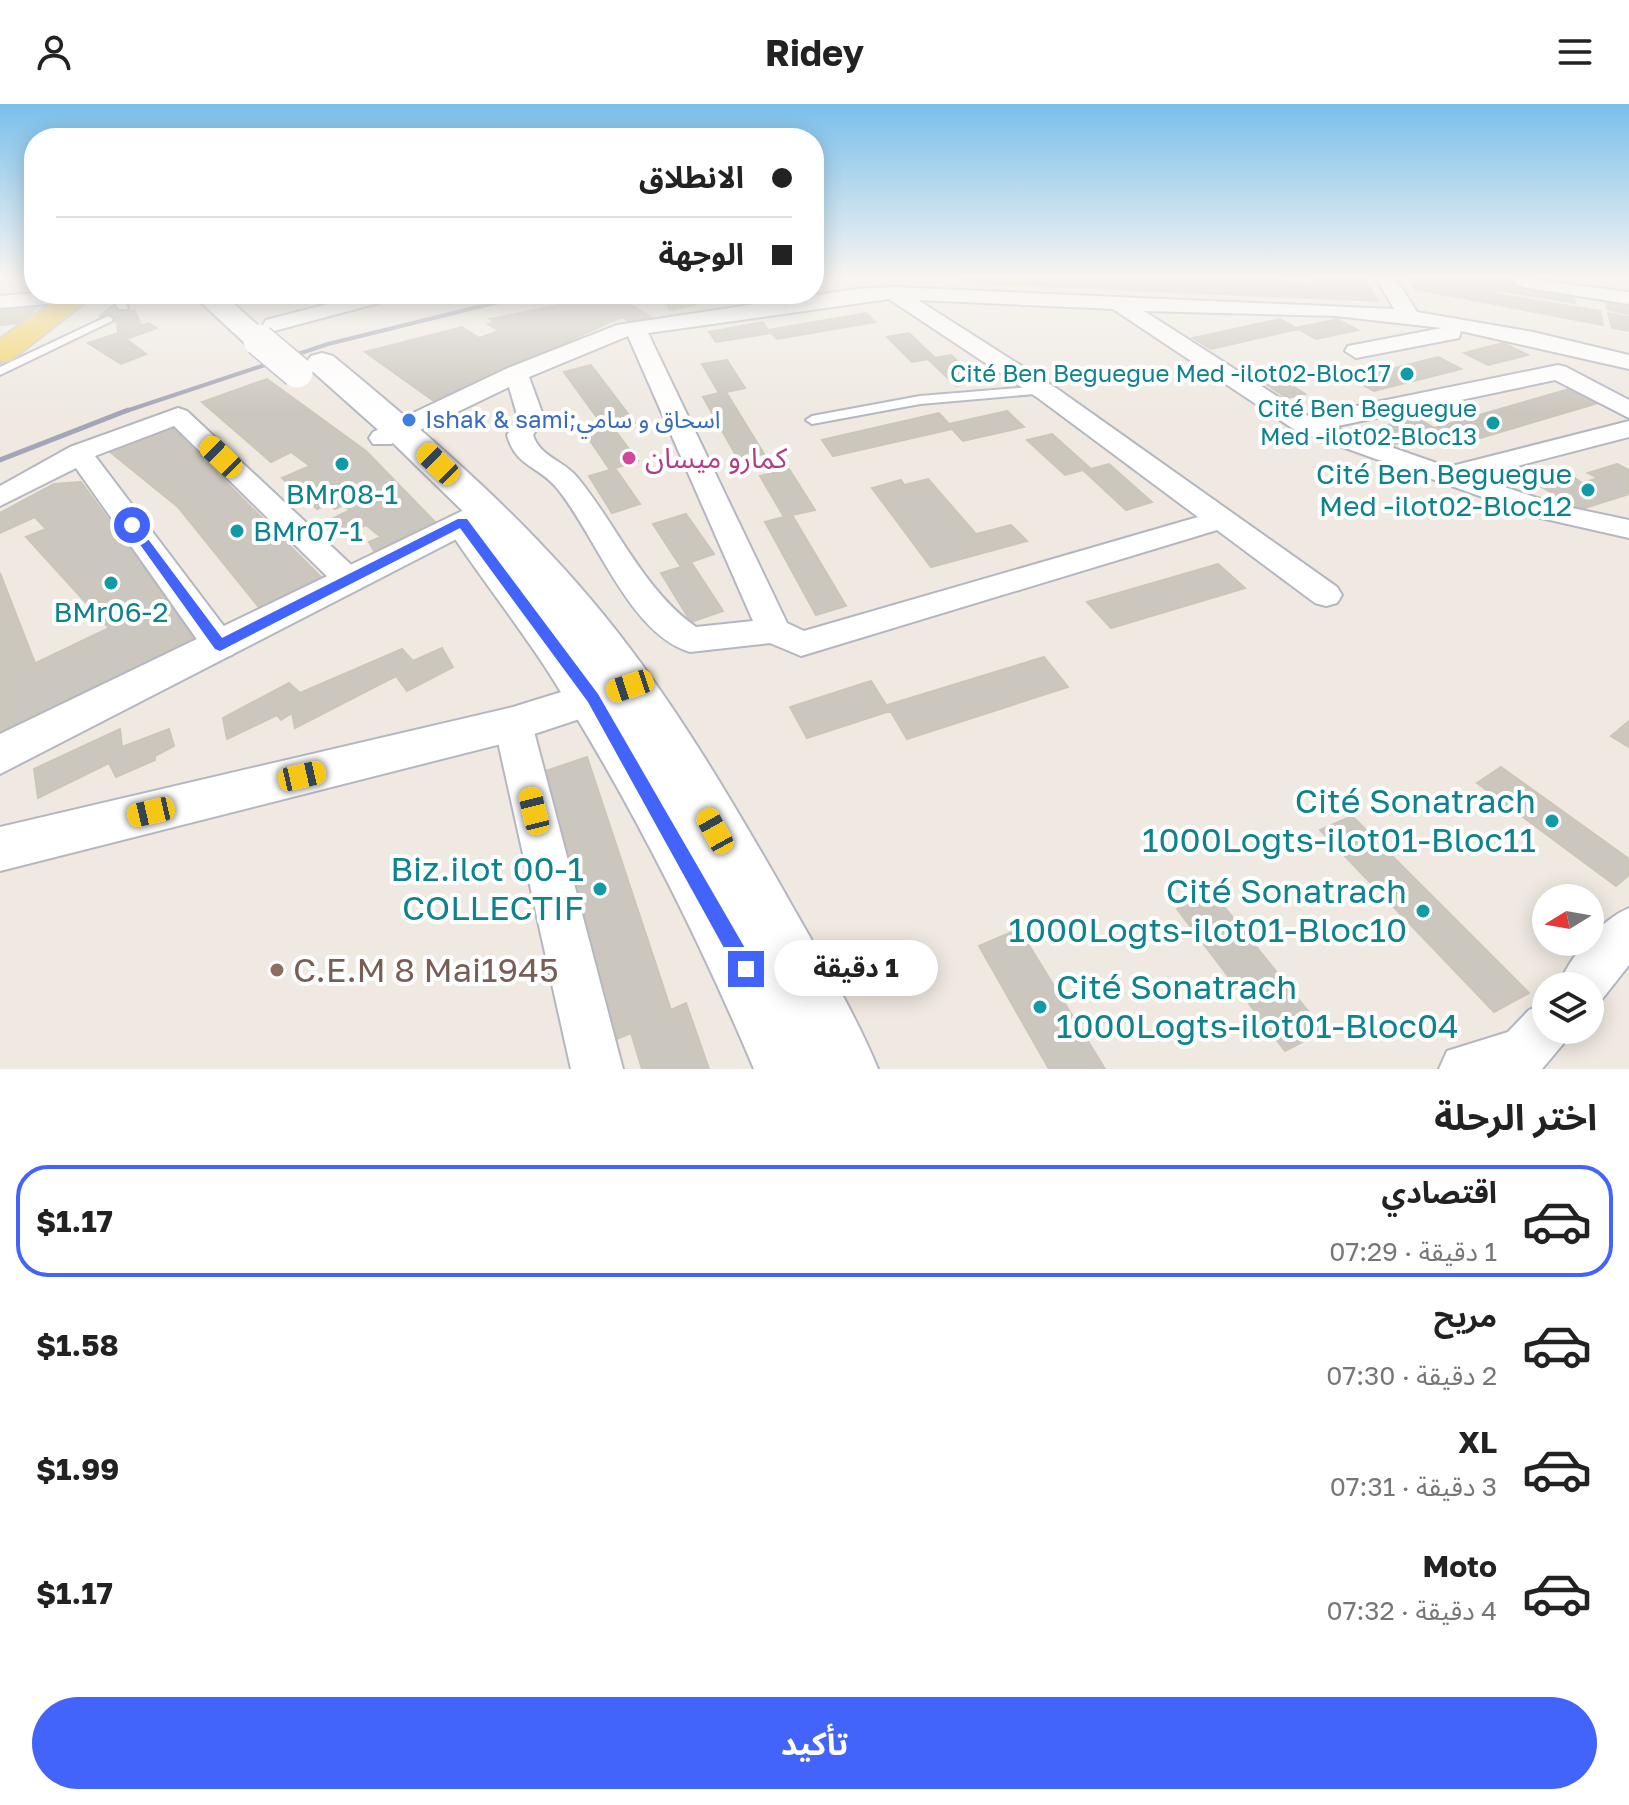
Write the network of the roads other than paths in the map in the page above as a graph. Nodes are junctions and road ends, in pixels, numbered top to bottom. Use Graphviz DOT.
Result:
graph roads {
  1 [pos="44,322"];
  2 [pos="102,322"];
  3 [pos="249,322"];
  4 [pos="263,322"];
  5 [pos="336,322"];
  6 [pos="674,322"];
  7 [pos="938,322"];
  8 [pos="1146,322"];
  9 [pos="1185,322"];
  10 [pos="1448,322"];
  11 [pos="1494,322"];
  12 [pos="635,328"];
  13 [pos="1157,329"];
  14 [pos="1471,329"];
  15 [pos="1629,342"];
  16 [pos="287,347"];
  17 [pos="1356,351"];
  18 [pos="0,353"];
  19 [pos="1629,362"];
  20 [pos="0,371"];
  21 [pos="516,373"];
  22 [pos="1042,390"];
  23 [pos="1629,410"];
  24 [pos="812,420"];
  25 [pos="1304,425"];
  26 [pos="1629,429"];
  27 [pos="392,433"];
  28 [pos="79,453"];
  29 [pos="1446,476"];
  30 [pos="0,497"];
  31 [pos="1222,519"];
  32 [pos="462,522"];
  33 [pos="1629,529"];
  34 [pos="350,581"];
  35 [pos="1326,595"];
  36 [pos="774,631"];
  37 [pos="220,646"];
  38 [pos="612,692"];
  39 [pos="513,724"];
  40 [pos="0,755"];
  41 [pos="0,849"];
  42 [pos="1629,930"];
  43 [pos="1594,972"];
  44 [pos="1536,1050"];
  45 [pos="597,1069"];
  46 [pos="789,1069"];
  47 [pos="843,1069"];
  48 [pos="1465,1069"];
  1 -- 18 [label="main road"];
  2 -- 20 [label="lane"];
  3 -- 16 [label="main road"];
  4 -- 16 [label="main road"];
  5 -- 16 [label="street"];
  6 -- 12 [label="street"];
  7 -- 22 [label="street"];
  8 -- 13 [label="street"];
  9 -- 13 [label="street"];
  10 -- 14 [label="street"];
  11 -- 15 [label="street"];
  12 -- 21 [label="street"];
  12 -- 36 [label="street"];
  13 -- 25 [label="street"];
  14 -- 17 [label="street"];
  14 -- 19 [label="street"];
  16 -- 27 [label="main road"];
  21 -- 27 [label="street"];
  21 -- 36 [label="street"];
  22 -- 24 [label="lane"];
  22 -- 31 [label="street"];
  23 -- 25 [label="street"];
  25 -- 29 [label="street"];
  26 -- 29 [label="street"];
  27 -- 32 [label="main road"];
  27 -- 38 [label="main road"];
  28 -- 30 [label="street"];
  28 -- 34 [label="street"];
  28 -- 37 [label="street"];
  29 -- 33 [label="street"];
  31 -- 35 [label="street"];
  31 -- 36 [label="street"];
  32 -- 34 [label="street"];
  32 -- 38 [label="main road"];
  34 -- 37 [label="street"];
  37 -- 40 [label="street"];
  38 -- 39 [label="street"];
  38 -- 46 [label="main road"];
  38 -- 47 [label="main road"];
  39 -- 41 [label="street"];
  39 -- 45 [label="street"];
  42 -- 43 [label="street"];
  44 -- 48 [label="street"];
}
